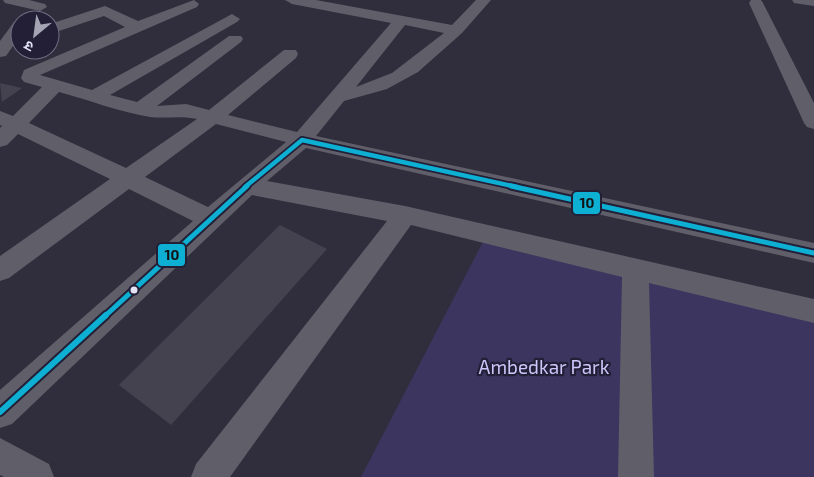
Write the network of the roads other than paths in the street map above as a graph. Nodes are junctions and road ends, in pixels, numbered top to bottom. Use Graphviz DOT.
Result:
graph roads {
  1 [pos="10,0"];
  2 [pos="292,0"];
  3 [pos="484,0"];
  4 [pos="799,0"];
  5 [pos="814,2"];
  6 [pos="44,3"];
  7 [pos="756,3"];
  8 [pos="192,4"];
  9 [pos="232,19"];
  10 [pos="402,19"];
  11 [pos="60,27"];
  12 [pos="138,27"];
  13 [pos="456,30"];
  14 [pos="60,37"];
  15 [pos="10,38"];
  16 [pos="235,39"];
  17 [pos="83,50"];
  18 [pos="0,52"];
  19 [pos="290,54"];
  20 [pos="53,87"];
  21 [pos="94,96"];
  22 [pos="338,97"];
  23 [pos="140,109"];
  24 [pos="213,116"];
  25 [pos="9,120"];
  26 [pos="814,123"];
  27 [pos="0,140"];
  28 [pos="302,140"];
  29 [pos="126,178"];
  30 [pos="247,186"];
  31 [pos="405,216"];
  32 [pos="211,219"];
  33 [pos="814,253"];
  34 [pos="635,269"];
  35 [pos="0,270"];
  36 [pos="814,311"];
  37 [pos="0,412"];
  38 [pos="0,455"];
  39 [pos="36,477"];
  40 [pos="209,477"];
  41 [pos="636,477"];
  1 -- 6 [label="street"];
  2 -- 10 [label="street"];
  3 -- 13 [label="street"];
  4 -- 5 [label="street"];
  7 -- 26 [label="street"];
  8 -- 12 [label="street"];
  9 -- 21 [label="street"];
  10 -- 13 [label="street"];
  10 -- 22 [label="street"];
  11 -- 12 [label="street"];
  12 -- 17 [label="street"];
  13 -- 22 [label="street"];
  14 -- 17 [label="street"];
  15 -- 18 [label="street"];
  16 -- 23 [label="street"];
  17 -- 20 [label="street"];
  19 -- 24 [label="street"];
  20 -- 21 [label="street"];
  20 -- 25 [label="street"];
  21 -- 23 [label="street"];
  22 -- 28 [label="street"];
  23 -- 24 [label="street"];
  24 -- 28 [label="street"];
  24 -- 29 [label="street"];
  25 -- 27 [label="street"];
  25 -- 29 [label="street"];
  28 -- 30 [label="street"];
  28 -- 33 [label="street"];
  29 -- 32 [label="street"];
  29 -- 35 [label="street"];
  30 -- 31 [label="street"];
  30 -- 32 [label="street"];
  31 -- 34 [label="street"];
  31 -- 40 [label="street"];
  32 -- 37 [label="street"];
  34 -- 36 [label="street"];
  34 -- 41 [label="street"];
  38 -- 39 [label="street"];
}
